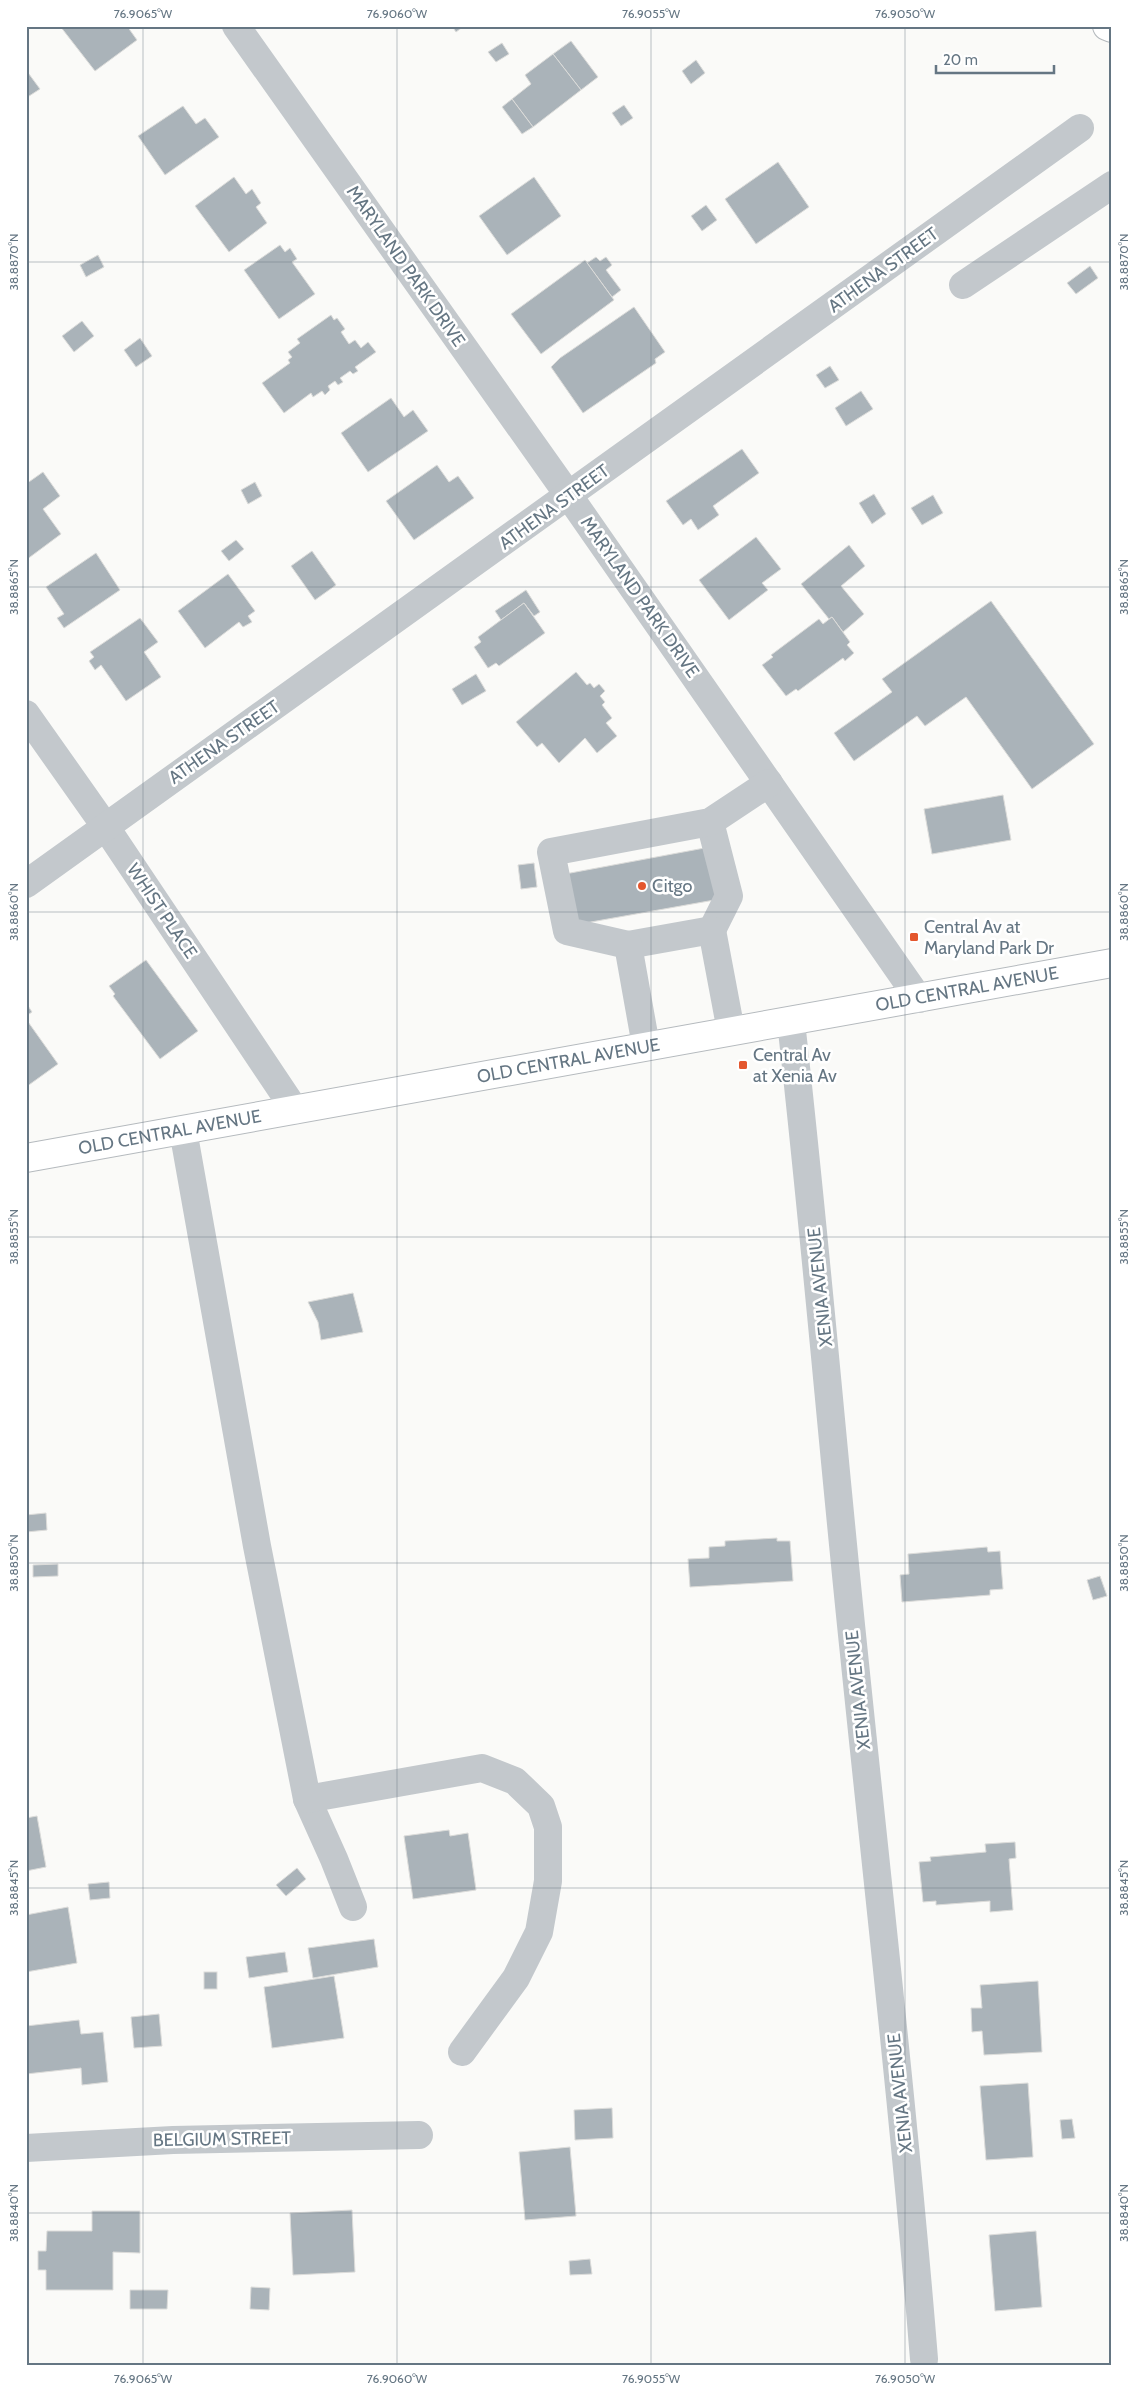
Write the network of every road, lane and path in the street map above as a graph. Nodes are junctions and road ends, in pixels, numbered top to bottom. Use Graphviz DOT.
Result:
graph roads {
  1 [pos="236,26"];
  2 [pos="1106,26"];
  3 [pos="1112,28"];
  4 [pos="1080,128"];
  5 [pos="1112,185"];
  6 [pos="963,285"];
  7 [pos="569,496"];
  8 [pos="26,714"];
  9 [pos="769,783"];
  10 [pos="710,822"];
  11 [pos="105,826"];
  12 [pos="26,884"];
  13 [pos="712,930"];
  14 [pos="628,946"];
  15 [pos="1112,963"];
  16 [pos="920,999"];
  17 [pos="791,1022"];
  18 [pos="731,1031"];
  19 [pos="646,1046"];
  20 [pos="295,1110"];
  21 [pos="183,1130"];
  22 [pos="26,1158"];
  23 [pos="307,1799"];
  24 [pos="353,1907"];
  25 [pos="462,2052"];
  26 [pos="419,2135"];
  27 [pos="26,2148"];
  28 [pos="924,2359"];
  1 -- 7 [label="street, MARYLAND PARK DRIVE"];
  2 -- 3 [label="main road"];
  4 -- 7 [label="street, ATHENA STREET"];
  5 -- 6 [label="street"];
  7 -- 9 [label="street, MARYLAND PARK DRIVE"];
  7 -- 11 [label="street, ATHENA STREET"];
  8 -- 11 [label="street, WHIST PLACE"];
  9 -- 10 [label="street"];
  9 -- 16 [label="street, MARYLAND PARK DRIVE"];
  10 -- 13 [label="street"];
  10 -- 14 [label="street"];
  11 -- 12 [label="street, ATHENA STREET"];
  11 -- 20 [label="street, WHIST PLACE"];
  13 -- 14 [label="street"];
  13 -- 18 [label="street"];
  14 -- 19 [label="street"];
  15 -- 16 [label="main road, OLD CENTRAL AVENUE"];
  16 -- 17 [label="main road, OLD CENTRAL AVENUE"];
  17 -- 18 [label="main road, OLD CENTRAL AVENUE"];
  17 -- 28 [label="street, XENIA AVENUE"];
  18 -- 19 [label="main road, OLD CENTRAL AVENUE"];
  19 -- 20 [label="main road, OLD CENTRAL AVENUE"];
  20 -- 21 [label="main road, OLD CENTRAL AVENUE"];
  21 -- 22 [label="main road, OLD CENTRAL AVENUE"];
  21 -- 23 [label="street"];
  23 -- 24 [label="street"];
  23 -- 25 [label="street"];
  26 -- 27 [label="street, BELGIUM STREET"];
}
